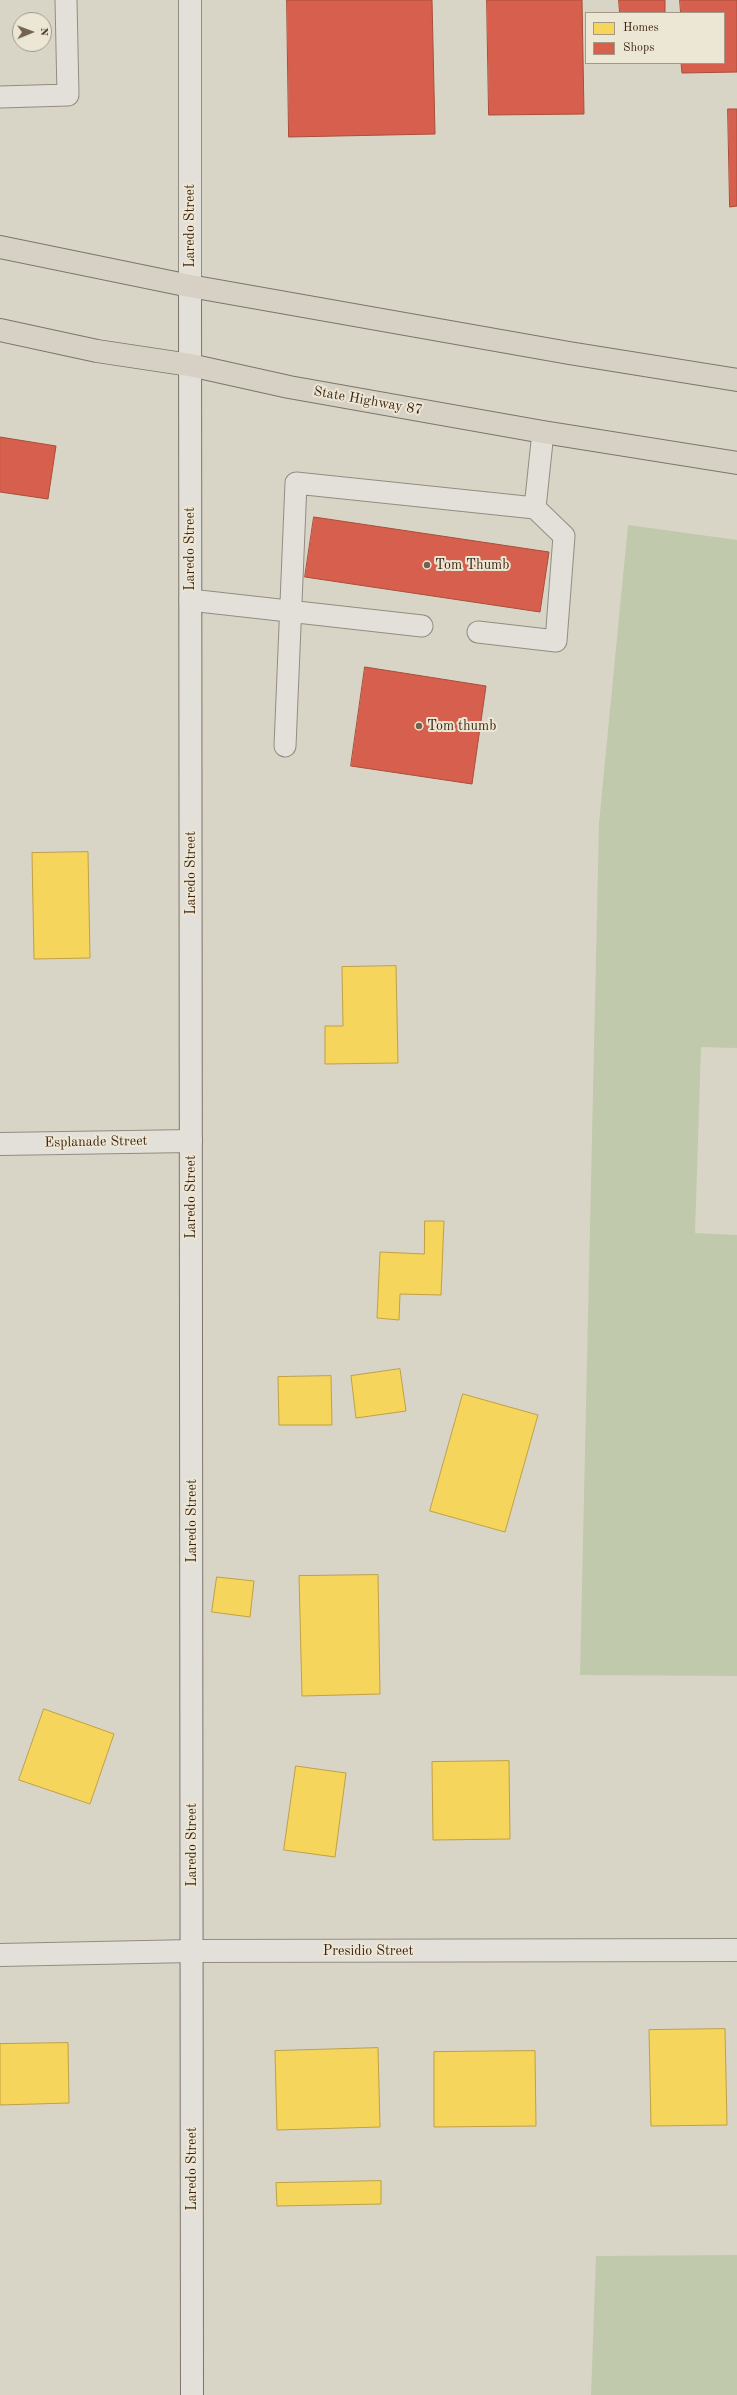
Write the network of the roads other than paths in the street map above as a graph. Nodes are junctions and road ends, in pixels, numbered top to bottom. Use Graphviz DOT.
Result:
graph roads {
  1 [pos="66,0"];
  2 [pos="190,0"];
  3 [pos="0,97"];
  4 [pos="0,247"];
  5 [pos="190,286"];
  6 [pos="0,330"];
  7 [pos="190,365"];
  8 [pos="737,380"];
  9 [pos="544,432"];
  10 [pos="737,463"];
  11 [pos="535,508"];
  12 [pos="190,600"];
  13 [pos="289,609"];
  14 [pos="422,626"];
  15 [pos="478,632"];
  16 [pos="285,746"];
  17 [pos="191,1141"];
  18 [pos="0,1144"];
  19 [pos="737,1950"];
  20 [pos="192,1951"];
  21 [pos="0,1955"];
  22 [pos="192,2395"];
  1 -- 3 [label="lane"];
  2 -- 5 [label="street, Laredo Street"];
  4 -- 5 [label="highway"];
  5 -- 7 [label="street, Laredo Street"];
  5 -- 8 [label="highway"];
  6 -- 7 [label="highway, State Highway 87"];
  7 -- 9 [label="highway, State Highway 87"];
  7 -- 12 [label="street, Laredo Street"];
  9 -- 10 [label="highway, State Highway 87"];
  9 -- 11 [label="lane"];
  11 -- 13 [label="lane"];
  11 -- 15 [label="lane"];
  12 -- 13 [label="lane"];
  12 -- 17 [label="street, Laredo Street"];
  13 -- 14 [label="lane"];
  13 -- 16 [label="lane"];
  17 -- 18 [label="street, Esplanade Street"];
  17 -- 20 [label="street, Laredo Street"];
  19 -- 20 [label="street, Presidio Street"];
  20 -- 21 [label="street, Presidio Street"];
  20 -- 22 [label="street, Laredo Street"];
}
